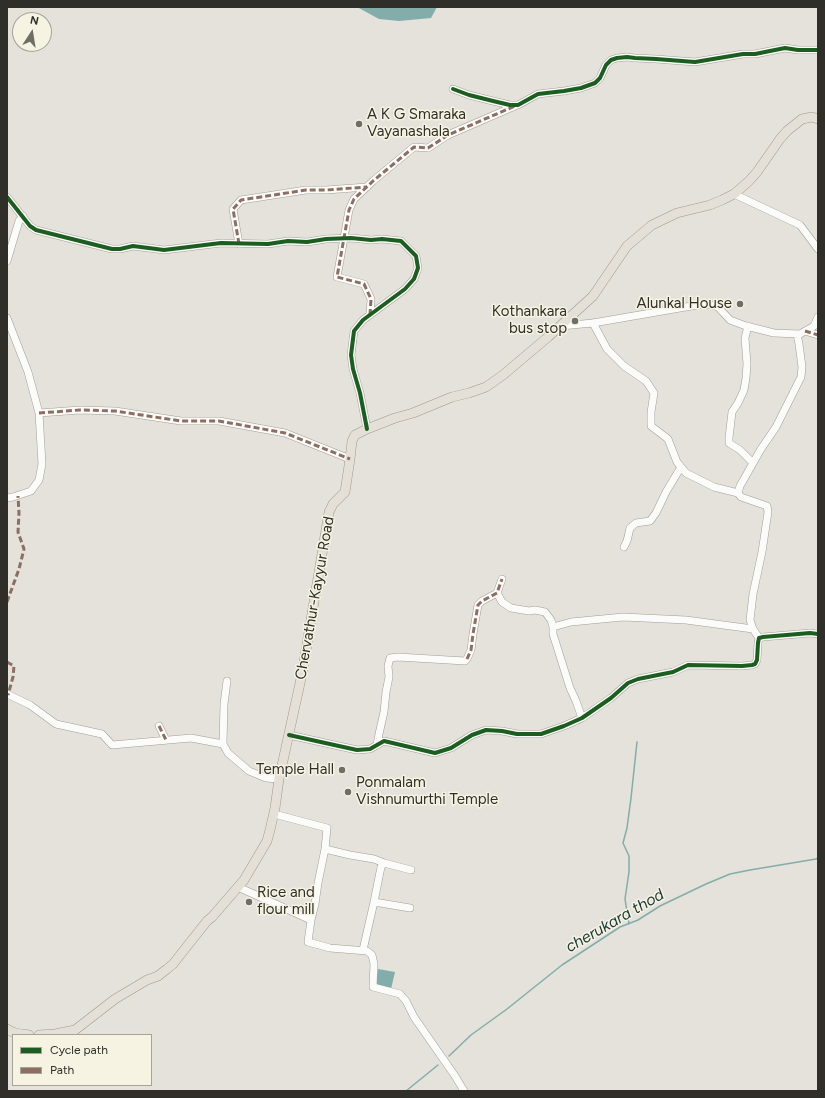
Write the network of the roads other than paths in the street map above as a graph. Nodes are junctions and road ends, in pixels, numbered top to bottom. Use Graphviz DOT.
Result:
graph roads {
  1 [pos="818,50"];
  2 [pos="453,89"];
  3 [pos="518,105"];
  4 [pos="818,118"];
  5 [pos="367,187"];
  6 [pos="734,194"];
  7 [pos="7,197"];
  8 [pos="22,216"];
  9 [pos="344,238"];
  10 [pos="239,244"];
  11 [pos="818,249"];
  12 [pos="7,261"];
  13 [pos="370,315"];
  14 [pos="818,316"];
  15 [pos="7,318"];
  16 [pos="593,323"];
  17 [pos="561,326"];
  18 [pos="748,326"];
  19 [pos="805,331"];
  20 [pos="796,334"];
  21 [pos="818,335"];
  22 [pos="39,412"];
  23 [pos="367,428"];
  24 [pos="350,459"];
  25 [pos="753,463"];
  26 [pos="681,467"];
  27 [pos="738,493"];
  28 [pos="7,498"];
  29 [pos="624,547"];
  30 [pos="502,579"];
  31 [pos="497,593"];
  32 [pos="553,627"];
  33 [pos="753,629"];
  34 [pos="818,634"];
  35 [pos="759,638"];
  36 [pos="227,681"];
  37 [pos="7,694"];
  38 [pos="582,718"];
  39 [pos="159,726"];
  40 [pos="289,735"];
  41 [pos="166,740"];
  42 [pos="223,744"];
  43 [pos="377,745"];
  44 [pos="279,779"];
  45 [pos="274,814"];
  46 [pos="325,849"];
  47 [pos="384,863"];
  48 [pos="411,870"];
  49 [pos="238,887"];
  50 [pos="374,902"];
  51 [pos="410,908"];
  52 [pos="311,920"];
  53 [pos="363,950"];
  54 [pos="7,1029"];
  55 [pos="18,1034"];
  56 [pos="55,1034"];
  57 [pos="464,1091"];
  1 -- 3 [label="street"];
  2 -- 3 [label="street"];
  3 -- 5 [label="street"];
  4 -- 6 [label="main road, Chervathur-Kayyur Road"];
  5 -- 9 [label="street"];
  5 -- 10 [label="street"];
  6 -- 11 [label="street"];
  6 -- 17 [label="main road, Chervathur-Kayyur Road"];
  7 -- 8 [label="street"];
  8 -- 10 [label="street"];
  8 -- 12 [label="street"];
  9 -- 10 [label="street"];
  9 -- 13 [label="street"];
  9 -- 13 [label="street"];
  13 -- 23 [label="street"];
  14 -- 19 [label="street"];
  15 -- 22 [label="street"];
  16 -- 17 [label="street"];
  16 -- 18 [label="street"];
  16 -- 26 [label="street"];
  17 -- 23 [label="main road, Chervathur-Kayyur Road"];
  18 -- 20 [label="street"];
  18 -- 25 [label="street"];
  19 -- 20 [label="street"];
  19 -- 21 [label="street"];
  20 -- 25 [label="street"];
  22 -- 24 [label="street"];
  22 -- 28 [label="street"];
  23 -- 24 [label="main road, Chervathur-Kayyur Road"];
  24 -- 40 [label="main road, Chervathur-Kayyur Road"];
  25 -- 27 [label="street"];
  26 -- 27 [label="street"];
  26 -- 29 [label="street"];
  27 -- 33 [label="street"];
  30 -- 31 [label="street"];
  31 -- 32 [label="street"];
  31 -- 43 [label="street"];
  32 -- 33 [label="street"];
  32 -- 38 [label="street"];
  33 -- 35 [label="street"];
  34 -- 35 [label="street"];
  35 -- 38 [label="street"];
  36 -- 42 [label="street"];
  37 -- 41 [label="street"];
  38 -- 43 [label="street"];
  39 -- 41 [label="street"];
  40 -- 43 [label="street"];
  40 -- 44 [label="main road, Chervathur-Kayyur Road"];
  41 -- 42 [label="street"];
  42 -- 44 [label="street"];
  44 -- 45 [label="main road, Chervathur-Kayyur Road"];
  45 -- 46 [label="street"];
  45 -- 49 [label="main road, Chervathur-Kayyur Road"];
  46 -- 47 [label="street"];
  46 -- 52 [label="street"];
  47 -- 48 [label="street"];
  47 -- 50 [label="street"];
  49 -- 52 [label="street"];
  49 -- 56 [label="main road, Chervathur-Kayyur Road"];
  50 -- 51 [label="street"];
  50 -- 53 [label="street"];
  52 -- 53 [label="street"];
  53 -- 57 [label="street"];
  54 -- 55 [label="main road"];
}
